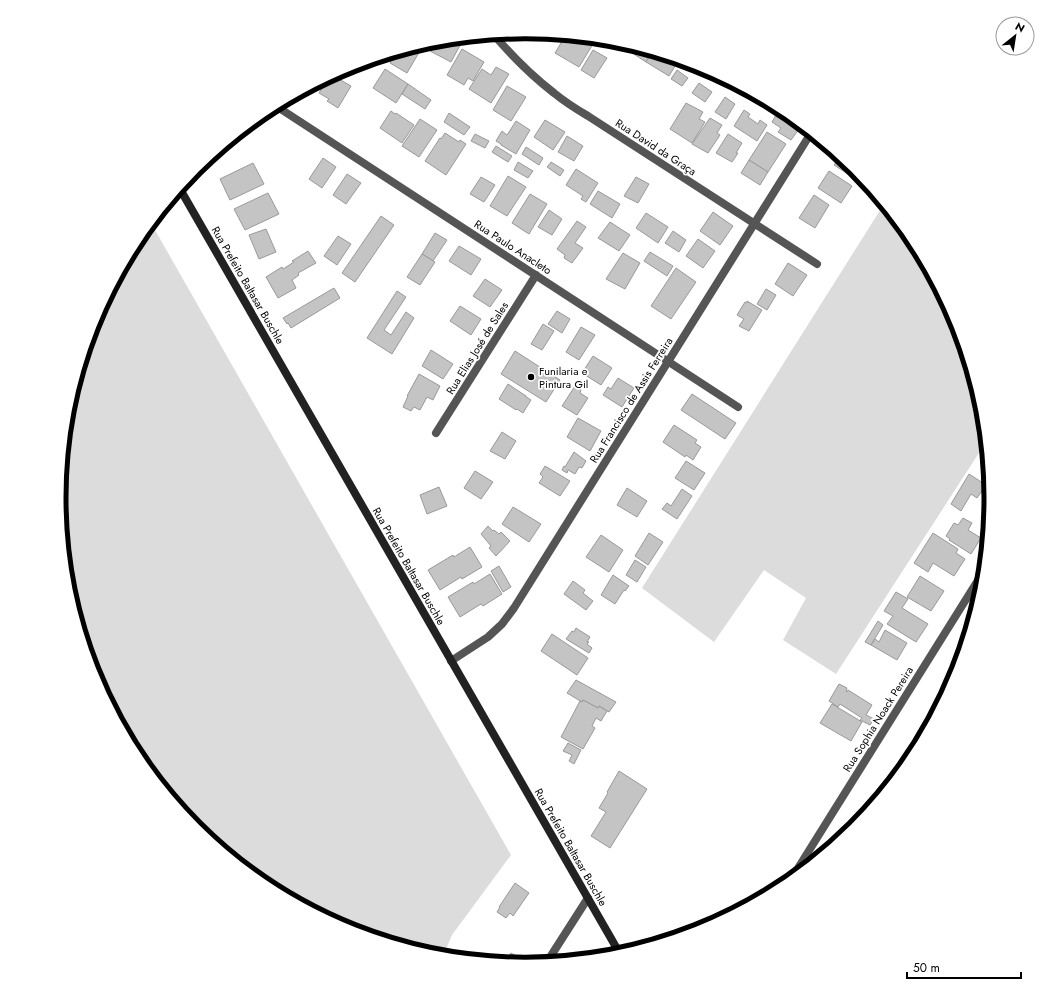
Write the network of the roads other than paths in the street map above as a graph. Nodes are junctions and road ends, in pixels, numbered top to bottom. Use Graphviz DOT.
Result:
graph roads {
  1 [pos="498,40"];
  2 [pos="281,109"];
  3 [pos="809,137"];
  4 [pos="182,193"];
  5 [pos="755,224"];
  6 [pos="817,264"];
  7 [pos="536,275"];
  8 [pos="668,361"];
  9 [pos="738,407"];
  10 [pos="436,433"];
  11 [pos="977,580"];
  12 [pos="451,661"];
  13 [pos="799,866"];
  14 [pos="588,898"];
  15 [pos="616,948"];
  16 [pos="551,956"];
  1 -- 5 [label="street, Rua David da Graça"];
  2 -- 7 [label="street, Rua Paulo Anacleto"];
  3 -- 5 [label="street, Rua Francisco de Assis Ferreira"];
  4 -- 12 [label="main road, Rua Prefeito Baltasar Buschle"];
  5 -- 6 [label="street, Rua David da Graça"];
  5 -- 8 [label="street, Rua Francisco de Assis Ferreira"];
  7 -- 8 [label="street, Rua Paulo Anacleto"];
  7 -- 10 [label="street, Rua Elias José de Sales"];
  8 -- 9 [label="street, Rua Paulo Anacleto"];
  8 -- 12 [label="street, Rua Francisco de Assis Ferreira"];
  11 -- 13 [label="street, Rua Sophia Noack Pereira"];
  12 -- 14 [label="main road, Rua Prefeito Baltasar Buschle"];
  14 -- 15 [label="main road, Rua Prefeito Baltasar Buschle"];
  14 -- 16 [label="street"];
}
